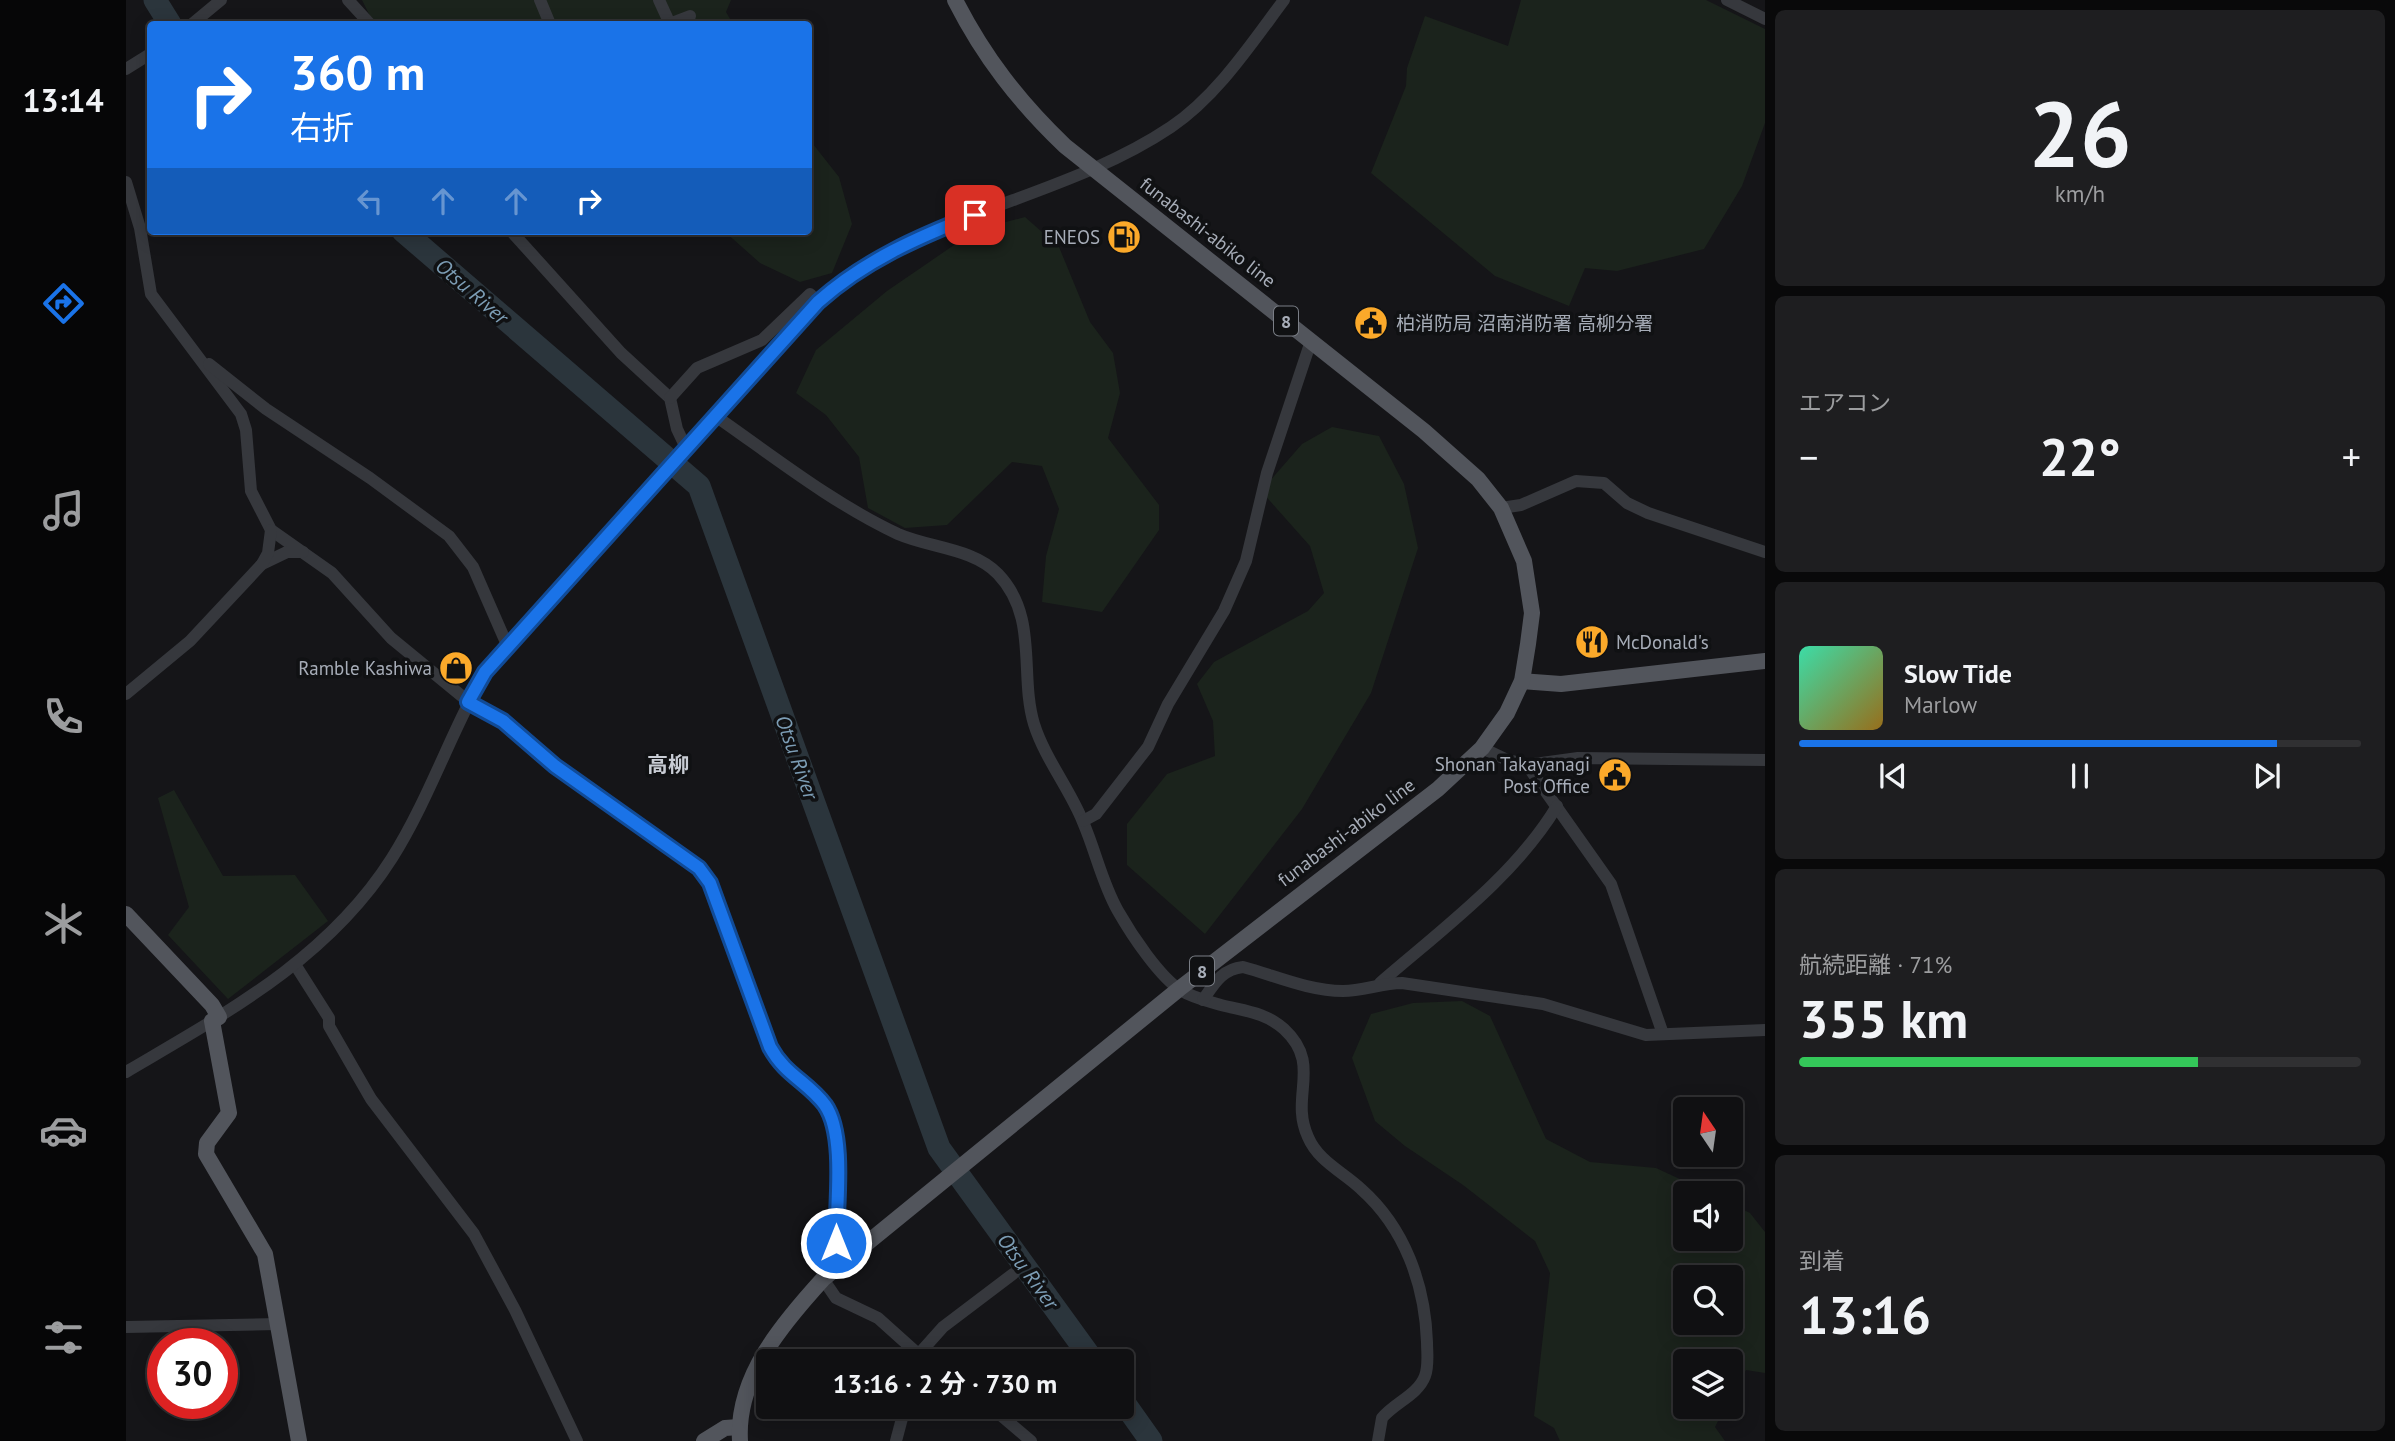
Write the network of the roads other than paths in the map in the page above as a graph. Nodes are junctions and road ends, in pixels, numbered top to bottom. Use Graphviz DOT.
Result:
graph roads {
  1 [pos="220,0"];
  2 [pos="348,0"];
  3 [pos="540,0"];
  4 [pos="659,0"];
  5 [pos="955,0"];
  6 [pos="1284,0"];
  7 [pos="1727,0"];
  8 [pos="690,16"];
  9 [pos="1765,19"];
  10 [pos="196,21"];
  11 [pos="367,21"];
  12 [pos="549,21"];
  13 [pos="669,21"];
  14 [pos="678,21"];
  15 [pos="147,56"];
  16 [pos="126,69"];
  17 [pos="1093,170"];
  18 [pos="126,182"];
  19 [pos="515,235"];
  20 [pos="818,302"];
  21 [pos="1311,341"];
  22 [pos="203,360"];
  23 [pos="670,398"];
  24 [pos="714,415"];
  25 [pos="684,450"];
  26 [pos="1501,508"];
  27 [pos="271,530"];
  28 [pos="303,552"];
  29 [pos="1765,552"];
  30 [pos="262,564"];
  31 [pos="508,647"];
  32 [pos="1765,662"];
  33 [pos="1522,681"];
  34 [pos="126,694"];
  35 [pos="468,702"];
  36 [pos="1482,748"];
  37 [pos="1765,760"];
  38 [pos="1527,765"];
  39 [pos="1557,806"];
  40 [pos="1083,821"];
  41 [pos="126,914"];
  42 [pos="296,966"];
  43 [pos="1379,984"];
  44 [pos="1179,989"];
  45 [pos="1203,1000"];
  46 [pos="216,1019"];
  47 [pos="1765,1030"];
  48 [pos="1663,1034"];
  49 [pos="126,1072"];
  50 [pos="835,1267"];
  51 [pos="1013,1274"];
  52 [pos="822,1279"];
  53 [pos="278,1324"];
  54 [pos="126,1327"];
  55 [pos="911,1349"];
  56 [pos="929,1349"];
  57 [pos="902,1419"];
  58 [pos="1005,1419"];
  59 [pos="740,1434"];
  60 [pos="299,1441"];
  61 [pos="578,1441"];
  62 [pos="704,1441"];
  63 [pos="896,1441"];
  64 [pos="1031,1441"];
  65 [pos="1378,1441"];
  1 -- 10 [label="street"];
  2 -- 11 [label="street"];
  3 -- 12 [label="street"];
  4 -- 13 [label="street"];
  5 -- 17 [label="main road, funabashi-abiko line / 8"];
  6 -- 17 [label="street"];
  7 -- 9 [label="street"];
  8 -- 14 [label="street"];
  15 -- 16 [label="street"];
  17 -- 20 [label="street"];
  17 -- 21 [label="main road, funabashi-abiko line / 8"];
  18 -- 22 [label="street"];
  19 -- 23 [label="street"];
  20 -- 23 [label="street"];
  20 -- 24 [label="street"];
  21 -- 26 [label="main road, funabashi-abiko line / 8"];
  21 -- 40 [label="street"];
  22 -- 27 [label="street"];
  22 -- 31 [label="street"];
  23 -- 25 [label="street"];
  24 -- 25 [label="street"];
  24 -- 40 [label="street"];
  25 -- 31 [label="street"];
  26 -- 29 [label="street"];
  26 -- 33 [label="main road, funabashi-abiko line / 8"];
  27 -- 28 [label="street"];
  27 -- 30 [label="street"];
  28 -- 30 [label="street"];
  28 -- 35 [label="street"];
  30 -- 34 [label="street"];
  31 -- 35 [label="street"];
  32 -- 33 [label="main road"];
  33 -- 36 [label="main road, funabashi-abiko line / 8"];
  35 -- 42 [label="street"];
  35 -- 50 [label="street"];
  36 -- 38 [label="street"];
  36 -- 44 [label="main road, funabashi-abiko line / 8"];
  37 -- 38 [label="street"];
  38 -- 39 [label="street"];
  39 -- 43 [label="street"];
  39 -- 48 [label="street"];
  40 -- 44 [label="street"];
  41 -- 46 [label="main road"];
  42 -- 46 [label="street"];
  42 -- 61 [label="street"];
  43 -- 45 [label="street"];
  43 -- 48 [label="street"];
  44 -- 45 [label="street"];
  44 -- 50 [label="main road, funabashi-abiko line / 8"];
  45 -- 65 [label="street"];
  46 -- 49 [label="street"];
  46 -- 53 [label="main road"];
  47 -- 48 [label="street"];
  50 -- 52 [label="main road, funabashi-abiko line / 8"];
  51 -- 56 [label="street"];
  52 -- 55 [label="street"];
  52 -- 59 [label="main road, funabashi-abiko line / 8"];
  53 -- 54 [label="street"];
  53 -- 60 [label="main road"];
  57 -- 63 [label="street"];
  58 -- 64 [label="street"];
  59 -- 62 [label="main road"];
}
